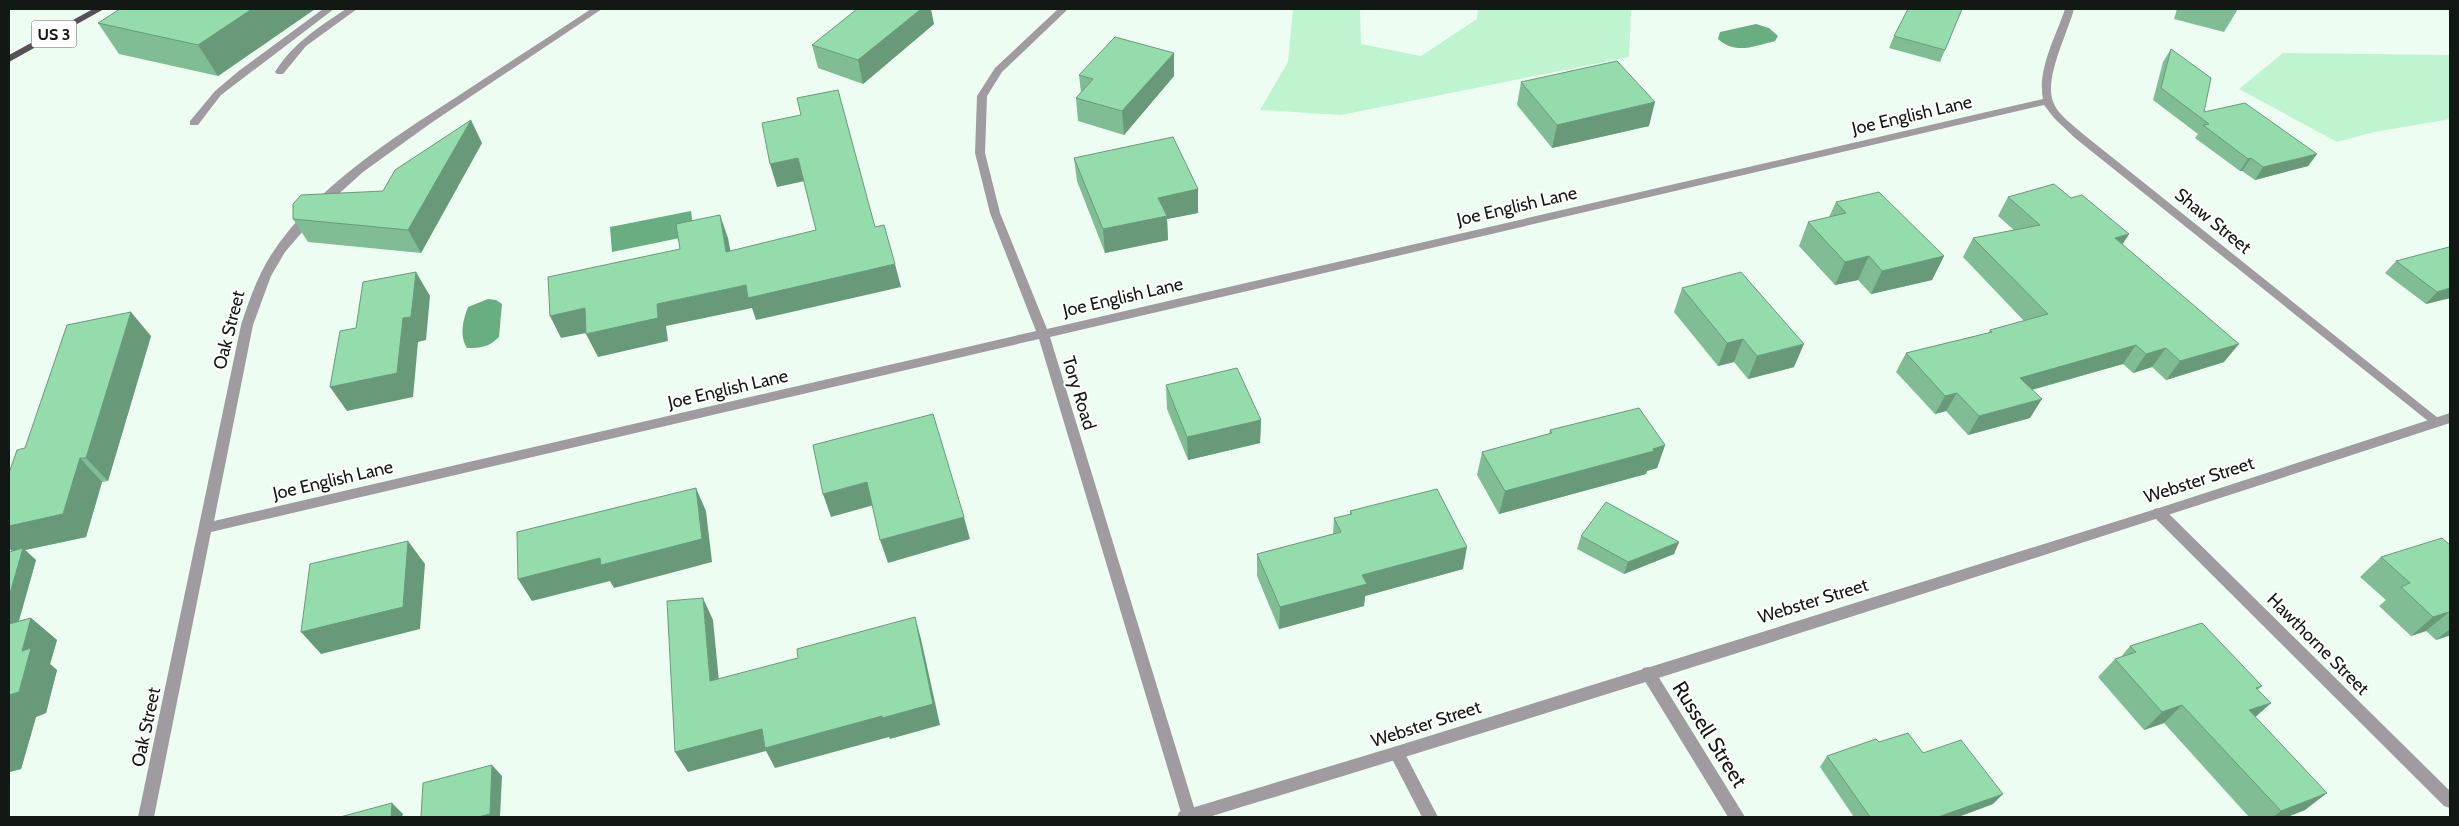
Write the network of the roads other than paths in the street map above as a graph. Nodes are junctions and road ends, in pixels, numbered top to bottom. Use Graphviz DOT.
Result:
graph roads {
  1 [pos="99,9"];
  2 [pos="329,9"];
  3 [pos="352,9"];
  4 [pos="597,9"];
  5 [pos="1063,9"];
  6 [pos="2070,9"];
  7 [pos="9,59"];
  8 [pos="280,72"];
  9 [pos="2048,101"];
  10 [pos="194,123"];
  11 [pos="1043,334"];
  12 [pos="2444,420"];
  13 [pos="2159,513"];
  14 [pos="205,528"];
  15 [pos="1648,673"];
  16 [pos="1397,753"];
  17 [pos="2450,801"];
  18 [pos="1187,816"];
  19 [pos="146,817"];
  20 [pos="1430,817"];
  21 [pos="1737,817"];
  1 -- 7 [label="main road, US 3"];
  2 -- 10 [label="street"];
  3 -- 8 [label="street"];
  4 -- 14 [label="street, Oak Street"];
  5 -- 11 [label="street, Tory Road"];
  6 -- 9 [label="street"];
  9 -- 11 [label="street, Joe English Lane"];
  9 -- 12 [label="street, Shaw Street"];
  11 -- 14 [label="street, Joe English Lane"];
  11 -- 18 [label="street, Tory Road"];
  12 -- 13 [label="street, Webster Street"];
  13 -- 15 [label="street, Webster Street"];
  13 -- 17 [label="street, Hawthorne Street"];
  14 -- 19 [label="street, Oak Street"];
  15 -- 16 [label="street, Webster Street"];
  15 -- 21 [label="street, Russell Street"];
  16 -- 18 [label="street, Webster Street"];
  16 -- 20 [label="street"];
}
